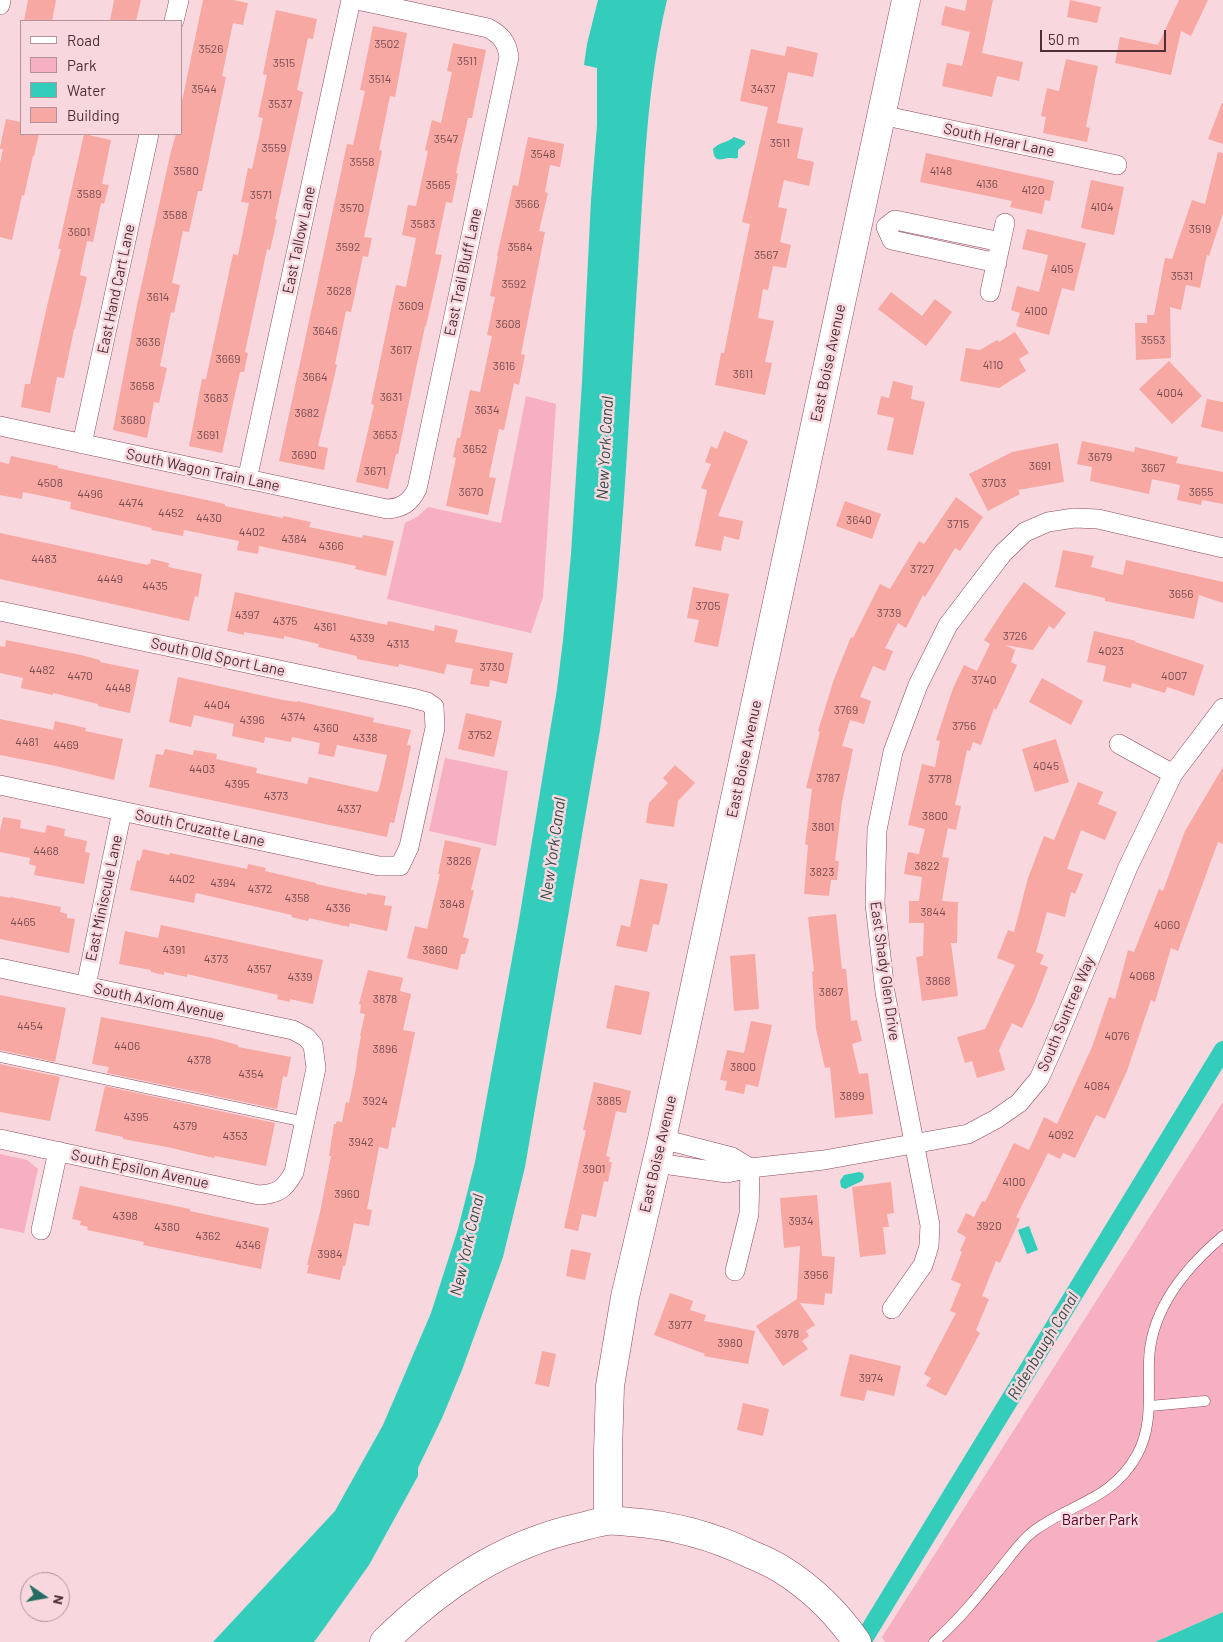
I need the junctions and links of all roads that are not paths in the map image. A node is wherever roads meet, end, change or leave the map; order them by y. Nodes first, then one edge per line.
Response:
1 (1, 0) edge
2 (178, 0) edge
3 (351, 0) edge
4 (358, 0) edge
5 (906, 0) edge
6 (0, 5) edge
7 (174, 20) edge
8 (881, 115) junction
9 (150, 135) edge
10 (1117, 165) dead end
11 (858, 222) junction
12 (1005, 223) dead end
13 (886, 227) junction
14 (1001, 242) junction
15 (997, 263) junction
16 (990, 292) dead end
17 (0, 426) edge
18 (82, 444) junction
19 (247, 480) junction
20 (406, 504) joint
21 (1223, 548) edge
22 (0, 611) edge
23 (1223, 708) edge
24 (1119, 744) dead end
25 (1173, 774) junction
26 (0, 785) edge
27 (122, 811) junction
28 (400, 866) joint
29 (0, 968) edge
30 (86, 986) junction
31 (0, 1057) edge
32 (305, 1122) junction
33 (0, 1139) edge
34 (914, 1143) junction
35 (58, 1151) junction
36 (659, 1151) junction
37 (750, 1168) junction
38 (41, 1230) dead end
39 (1223, 1236) edge
40 (735, 1271) dead end
41 (892, 1308) dead end
42 (1205, 1401) dead end
43 (1150, 1406) junction
44 (608, 1520) junction
45 (384, 1642) edge
46 (857, 1642) edge
47 (934, 1642) edge

1 - 6 street
2 - 7 street
3 - 19 street, East Tallow Lane
4 - 20 street, East Trail Bluff Lane
5 - 8 street, East Boise Avenue
8 - 10 street, South Herar Lane
8 - 11 street, East Boise Avenue
9 - 18 street, East Hand Cart Lane
11 - 13 street
11 - 36 street, East Boise Avenue
12 - 14 street
13 - 14 street
13 - 15 street
14 - 15 street
15 - 16 street
17 - 18 street, South Wagon Train Lane
18 - 19 street, South Wagon Train Lane
19 - 20 street, South Wagon Train Lane
21 - 34 street, East Shady Glen Drive
22 - 28 street, South Old Sport Lane
23 - 25 street, South Suntree Way
24 - 25 street
25 - 34 street, South Suntree Way
26 - 27 street, South Cruzatte Lane
27 - 28 street, South Cruzatte Lane
27 - 30 street, East Miniscule Lane
29 - 30 street, South Axiom Avenue
30 - 32 street, South Axiom Avenue
31 - 32 lane
32 - 35 street, South Epsilon Avenue
33 - 35 street, South Epsilon Avenue
34 - 37 street, South Suntree Way
34 - 41 street, East Shady Glen Drive
35 - 38 street
36 - 37 street
36 - 44 street, East Boise Avenue
37 - 40 street
39 - 43 lane
42 - 43 lane
43 - 47 lane
44 - 45 street
44 - 46 street

